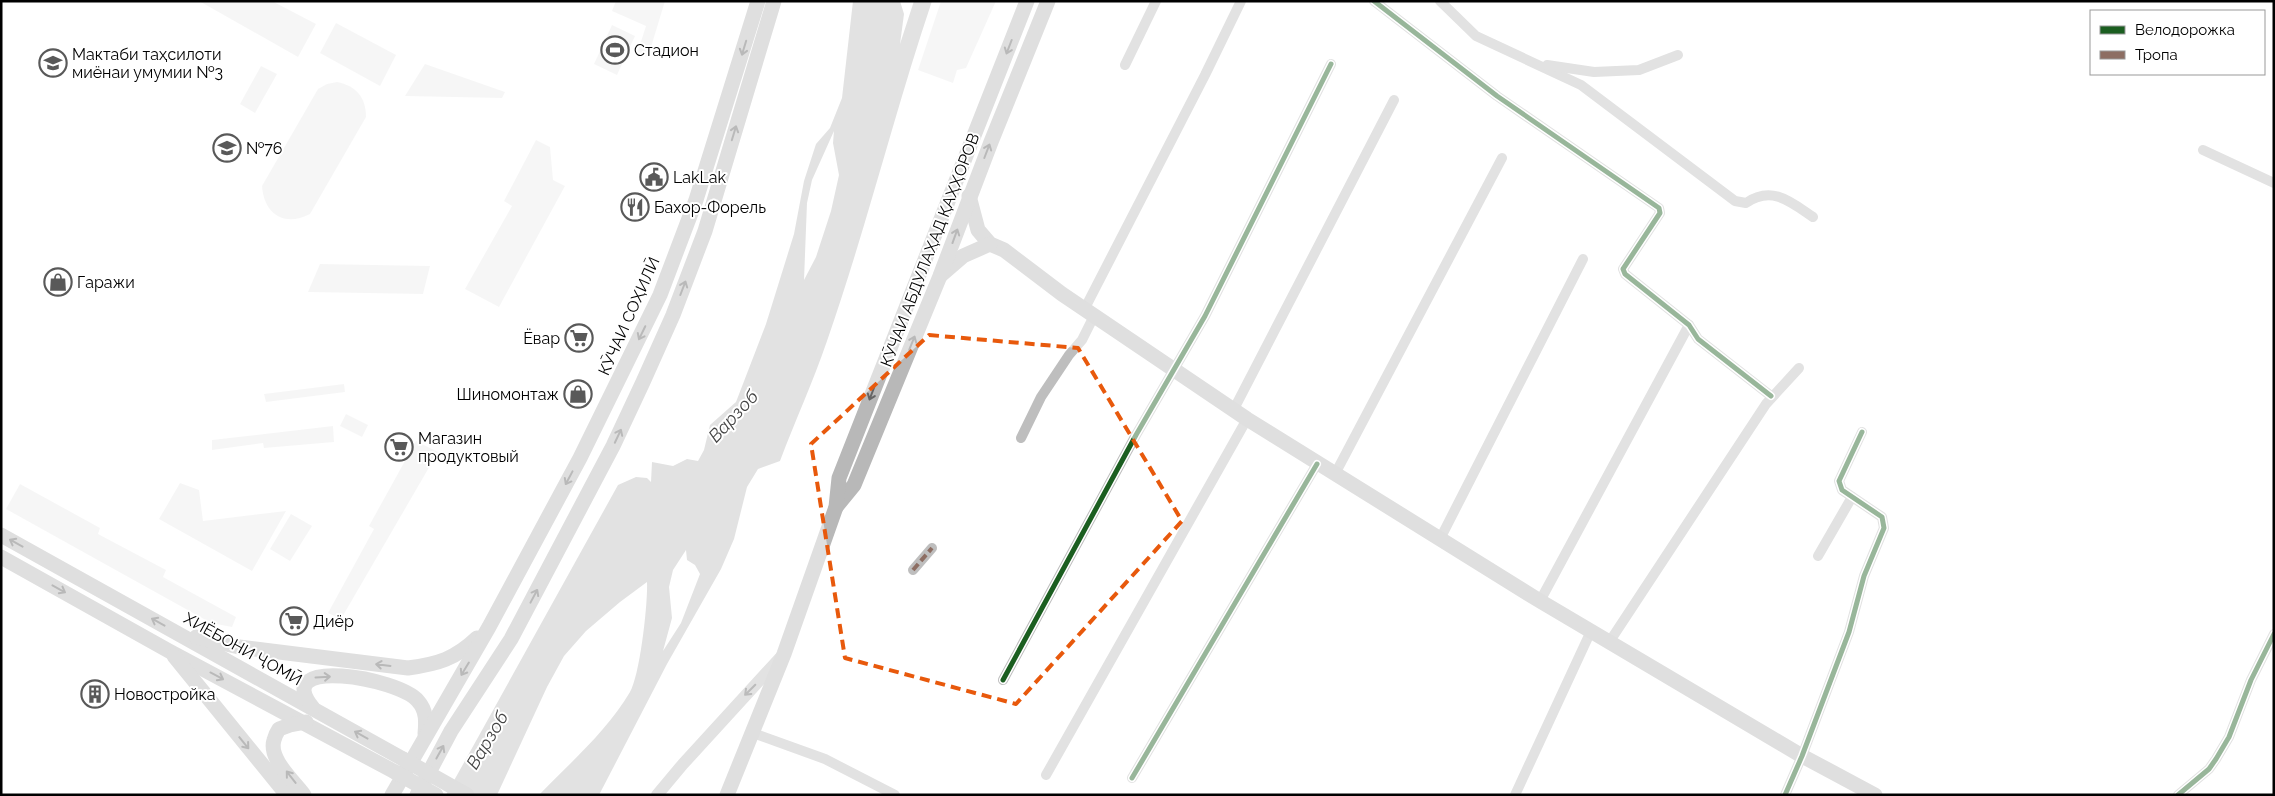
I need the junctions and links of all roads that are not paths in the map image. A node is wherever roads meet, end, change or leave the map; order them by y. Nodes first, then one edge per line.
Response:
1 (758, 1) edge
2 (774, 1) edge
3 (1027, 1) edge
4 (1048, 1) edge
5 (1156, 1) edge
6 (1241, 1) edge
7 (1374, 1) edge
8 (1440, 1) edge
9 (1678, 55) dead end
10 (1536, 63) junction
11 (1331, 64) dead end
12 (1125, 65) dead end
13 (1394, 100) dead end
14 (2203, 150) dead end
15 (1502, 158) dead end
16 (2274, 183) edge
17 (969, 196) junction
18 (1813, 217) dead end
19 (990, 244) junction
20 (1583, 259) dead end
21 (940, 276) junction
22 (1089, 313) junction
23 (1689, 325) junction
24 (1799, 368) dead end
25 (1174, 369) junction
26 (1772, 396) junction
27 (1234, 409) junction
28 (1247, 419) junction
29 (1862, 432) dead end
30 (1021, 438) dead end
31 (580, 458) junction
32 (1317, 464) junction
33 (602, 468) junction
34 (1335, 474) junction
35 (1852, 497) junction
36 (836, 507) junction
37 (1, 535) edge
38 (1440, 538) junction
39 (932, 548) dead end
40 (1818, 556) dead end
41 (1, 557) edge
42 (913, 570) dead end
43 (1540, 601) junction
44 (489, 627) junction
45 (1591, 631) junction
46 (179, 634) junction
47 (2274, 634) edge
48 (1610, 641) junction
49 (169, 651) junction
50 (784, 654) junction
51 (1003, 680) dead end
52 (313, 708) junction
53 (306, 722) junction
54 (753, 733) junction
55 (425, 736) junction
56 (1802, 756) junction
57 (399, 765) junction
58 (1046, 774) dead end
59 (1132, 778) dead end
60 (287, 795) edge
61 (304, 795) edge
62 (392, 795) edge
63 (417, 795) edge
64 (436, 795) edge
65 (467, 795) edge
66 (657, 795) edge
67 (727, 795) edge
68 (895, 795) edge
69 (1515, 795) edge
70 (1785, 795) edge
71 (1875, 795) edge
72 (2178, 795) edge

1 -> 31 main road, КӮЧАИ СОҲИЛӢ
33 -> 2 main road
3 -> 36 main road, КӮЧАИ АБДУЛАҲАД ҚАҲҲОРОВ
17 -> 4 main road, КӮЧАИ АБДУЛАҲАД ҚАҲҲОРОВ
5 - 12 street
6 - 22 street
7 - 23 street
8 - 10 street
9 - 10 street
10 - 18 street
11 - 25 street
13 - 27 street
14 - 16 street
15 - 34 street
17 - 19 main road
21 -> 17 main road, КӮЧАИ АБДУЛАҲАД ҚАҲҲОРОВ
19 - 21 main road
19 - 22 main road
20 - 38 street
36 -> 21 main road, КӮЧАИ АБДУЛАҲАД ҚАҲҲОРОВ
22 - 25 main road
22 - 30 street
23 - 26 street
23 - 43 street
24 - 26 street
25 - 27 main road
25 - 51 street
26 - 48 street
27 - 28 main road
28 - 32 main road
28 - 58 street
29 - 35 street
31 - 33 main road
31 -> 44 main road, КӮЧАИ СОҲИЛӢ
32 - 34 main road
32 - 59 street
63 -> 33 main road
34 - 38 main road
35 - 40 street
35 - 56 street
36 - 50 main road, КӮЧАИ АБДУЛАҲАД ҚАҲҲОРОВ
46 -> 37 main road, ХИЁБОНИ ҶОМӢ
38 - 43 main road
39 - 42 street
41 -> 49 main road, ХИЁБОНИ ҶОМӢ
43 - 45 main road
44 -> 46 main road
44 -> 55 main road, КӮЧАИ СОҲИЛӢ
45 - 48 main road
45 - 69 street
46 - 52 main road, ХИЁБОНИ ҶОМӢ
47 - 72 street
48 - 56 main road
49 -> 53 main road, ХИЁБОНИ ҶОМӢ
49 -> 60 main road
50 - 54 main road, КӮЧАИ АБДУЛАҲАД ҚАҲҲОРОВ
50 -> 66 street, КӮЧАИ АБДУЛАҲАД ҚАҲҲОРОВ
52 -> 55 main road
57 -> 52 main road, ХИЁБОНИ ҶОМӢ
53 - 57 main road, ХИЁБОНИ ҶОМӢ
61 -> 53 main road
54 - 67 main road, КӮЧАИ АБДУЛАҲАД ҚАҲҲОРОВ
54 - 68 street
55 - 62 main road, КӮЧАИ СОҲИЛӢ
56 - 70 street
56 - 71 main road
57 - 64 main road, ХИЁБОНИ ҶОМӢ, bridge
57 - 65 main road, ХИЁБОНИ ҶОМӢ, bridge

